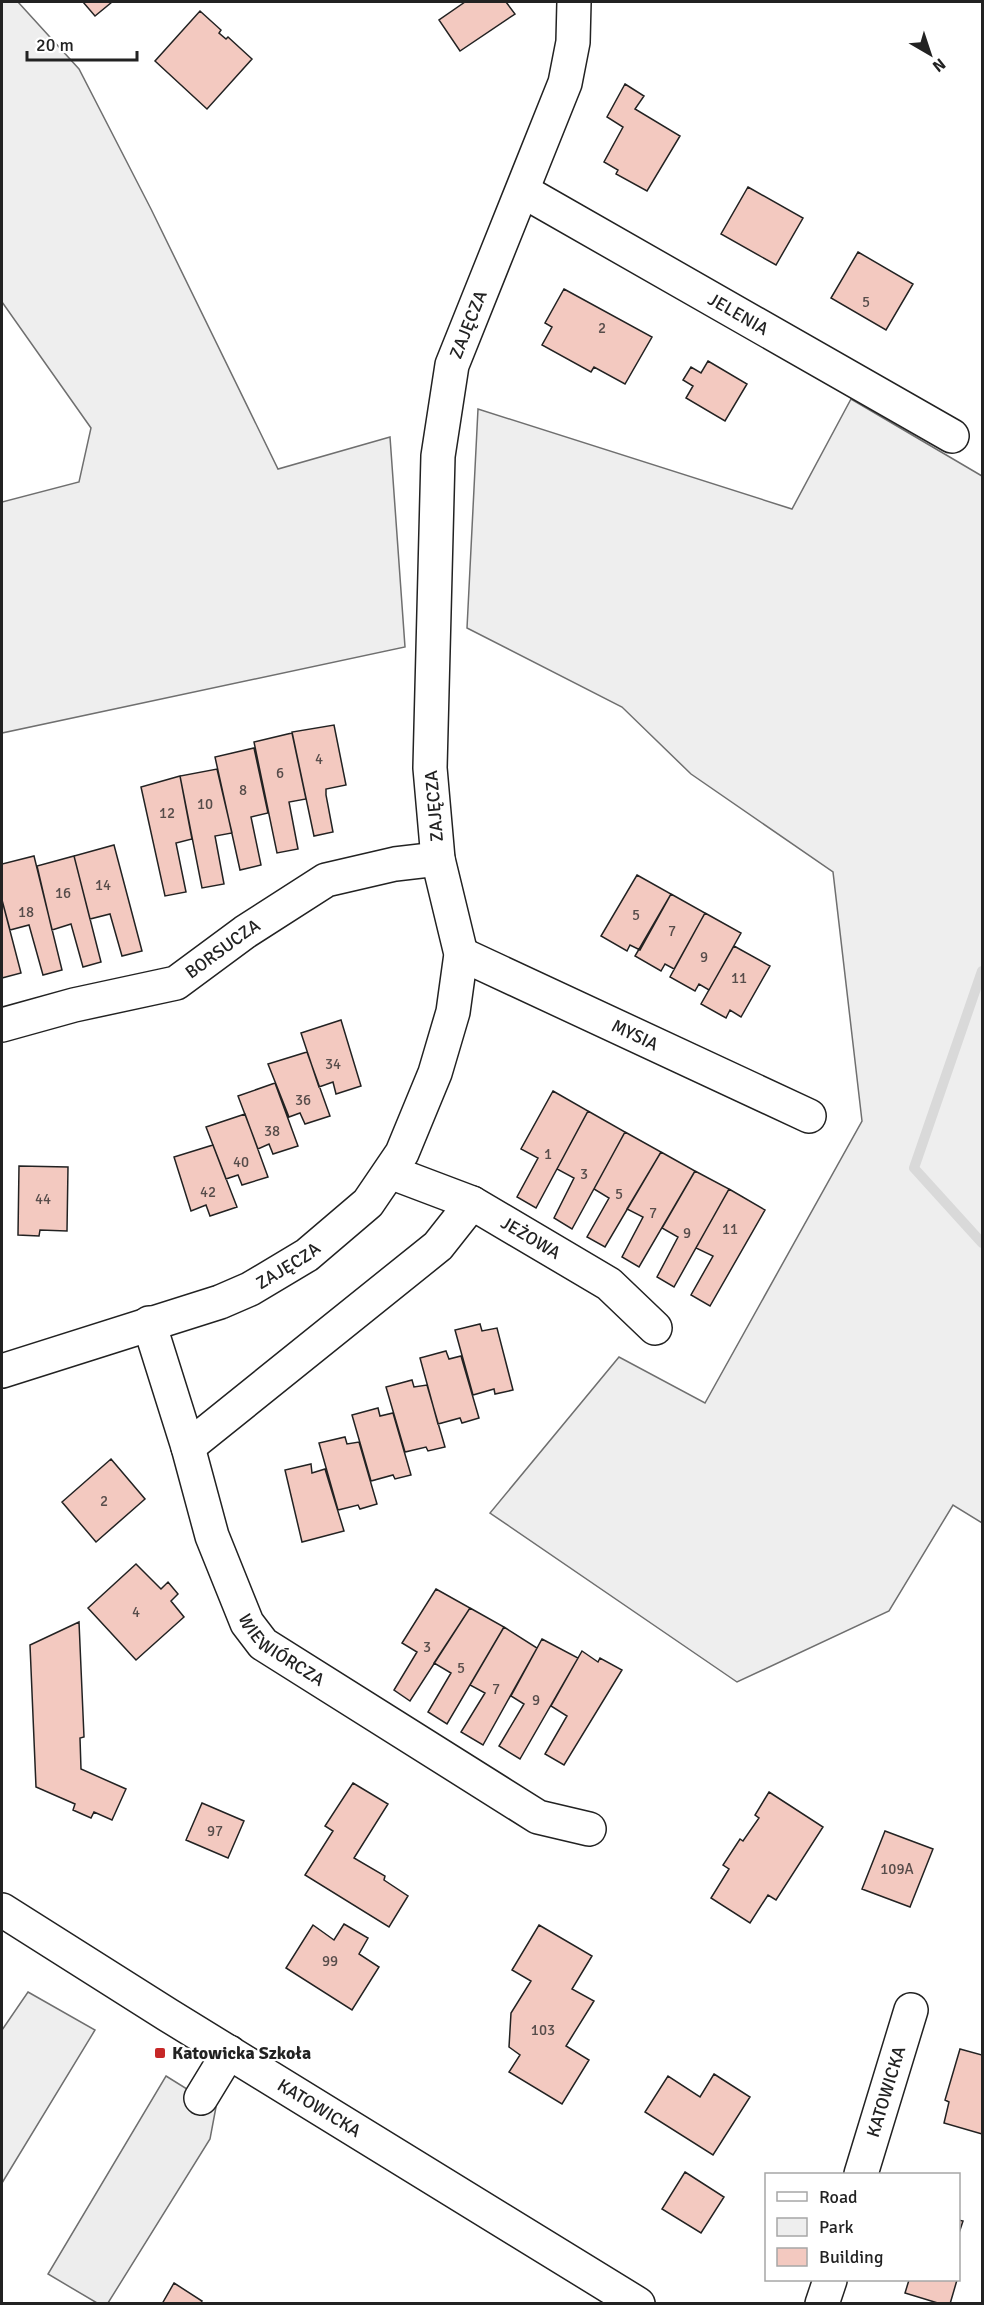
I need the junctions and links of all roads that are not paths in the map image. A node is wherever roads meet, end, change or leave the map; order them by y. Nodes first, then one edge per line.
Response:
1 (573, 2) edge
2 (523, 191) junction
3 (952, 436) dead end
4 (438, 859) junction
5 (460, 954) junction
6 (2, 1025) edge
7 (809, 1116) dead end
8 (390, 1172) junction
9 (472, 1203) junction
10 (149, 1323) junction
11 (655, 1328) dead end
12 (2, 1371) edge
13 (188, 1447) junction
14 (589, 1829) dead end
15 (2, 1910) edge
16 (911, 2010) dead end
17 (229, 2052) junction
18 (201, 2098) dead end
19 (862, 2173) edge
20 (830, 2281) edge
21 (638, 2304) edge
22 (822, 2304) edge

1 - 2 street, ZAJĘCZA
2 - 3 street, JELENIA
2 - 4 street, ZAJĘCZA
4 - 5 street, ZAJĘCZA
4 - 6 street, BORSUCZA
5 - 7 street, MYSIA
5 - 8 street, ZAJĘCZA
8 - 9 street, JEŻOWA
8 - 10 street, ZAJĘCZA
9 - 11 street, JEŻOWA
9 - 13 street
10 - 12 street, ZAJĘCZA
10 - 13 street, WIEWIÓRCZA
13 - 14 street, WIEWIÓRCZA
15 - 17 street, KATOWICKA
16 - 19 street, KATOWICKA
17 - 18 street
17 - 21 street, KATOWICKA
20 - 22 street

